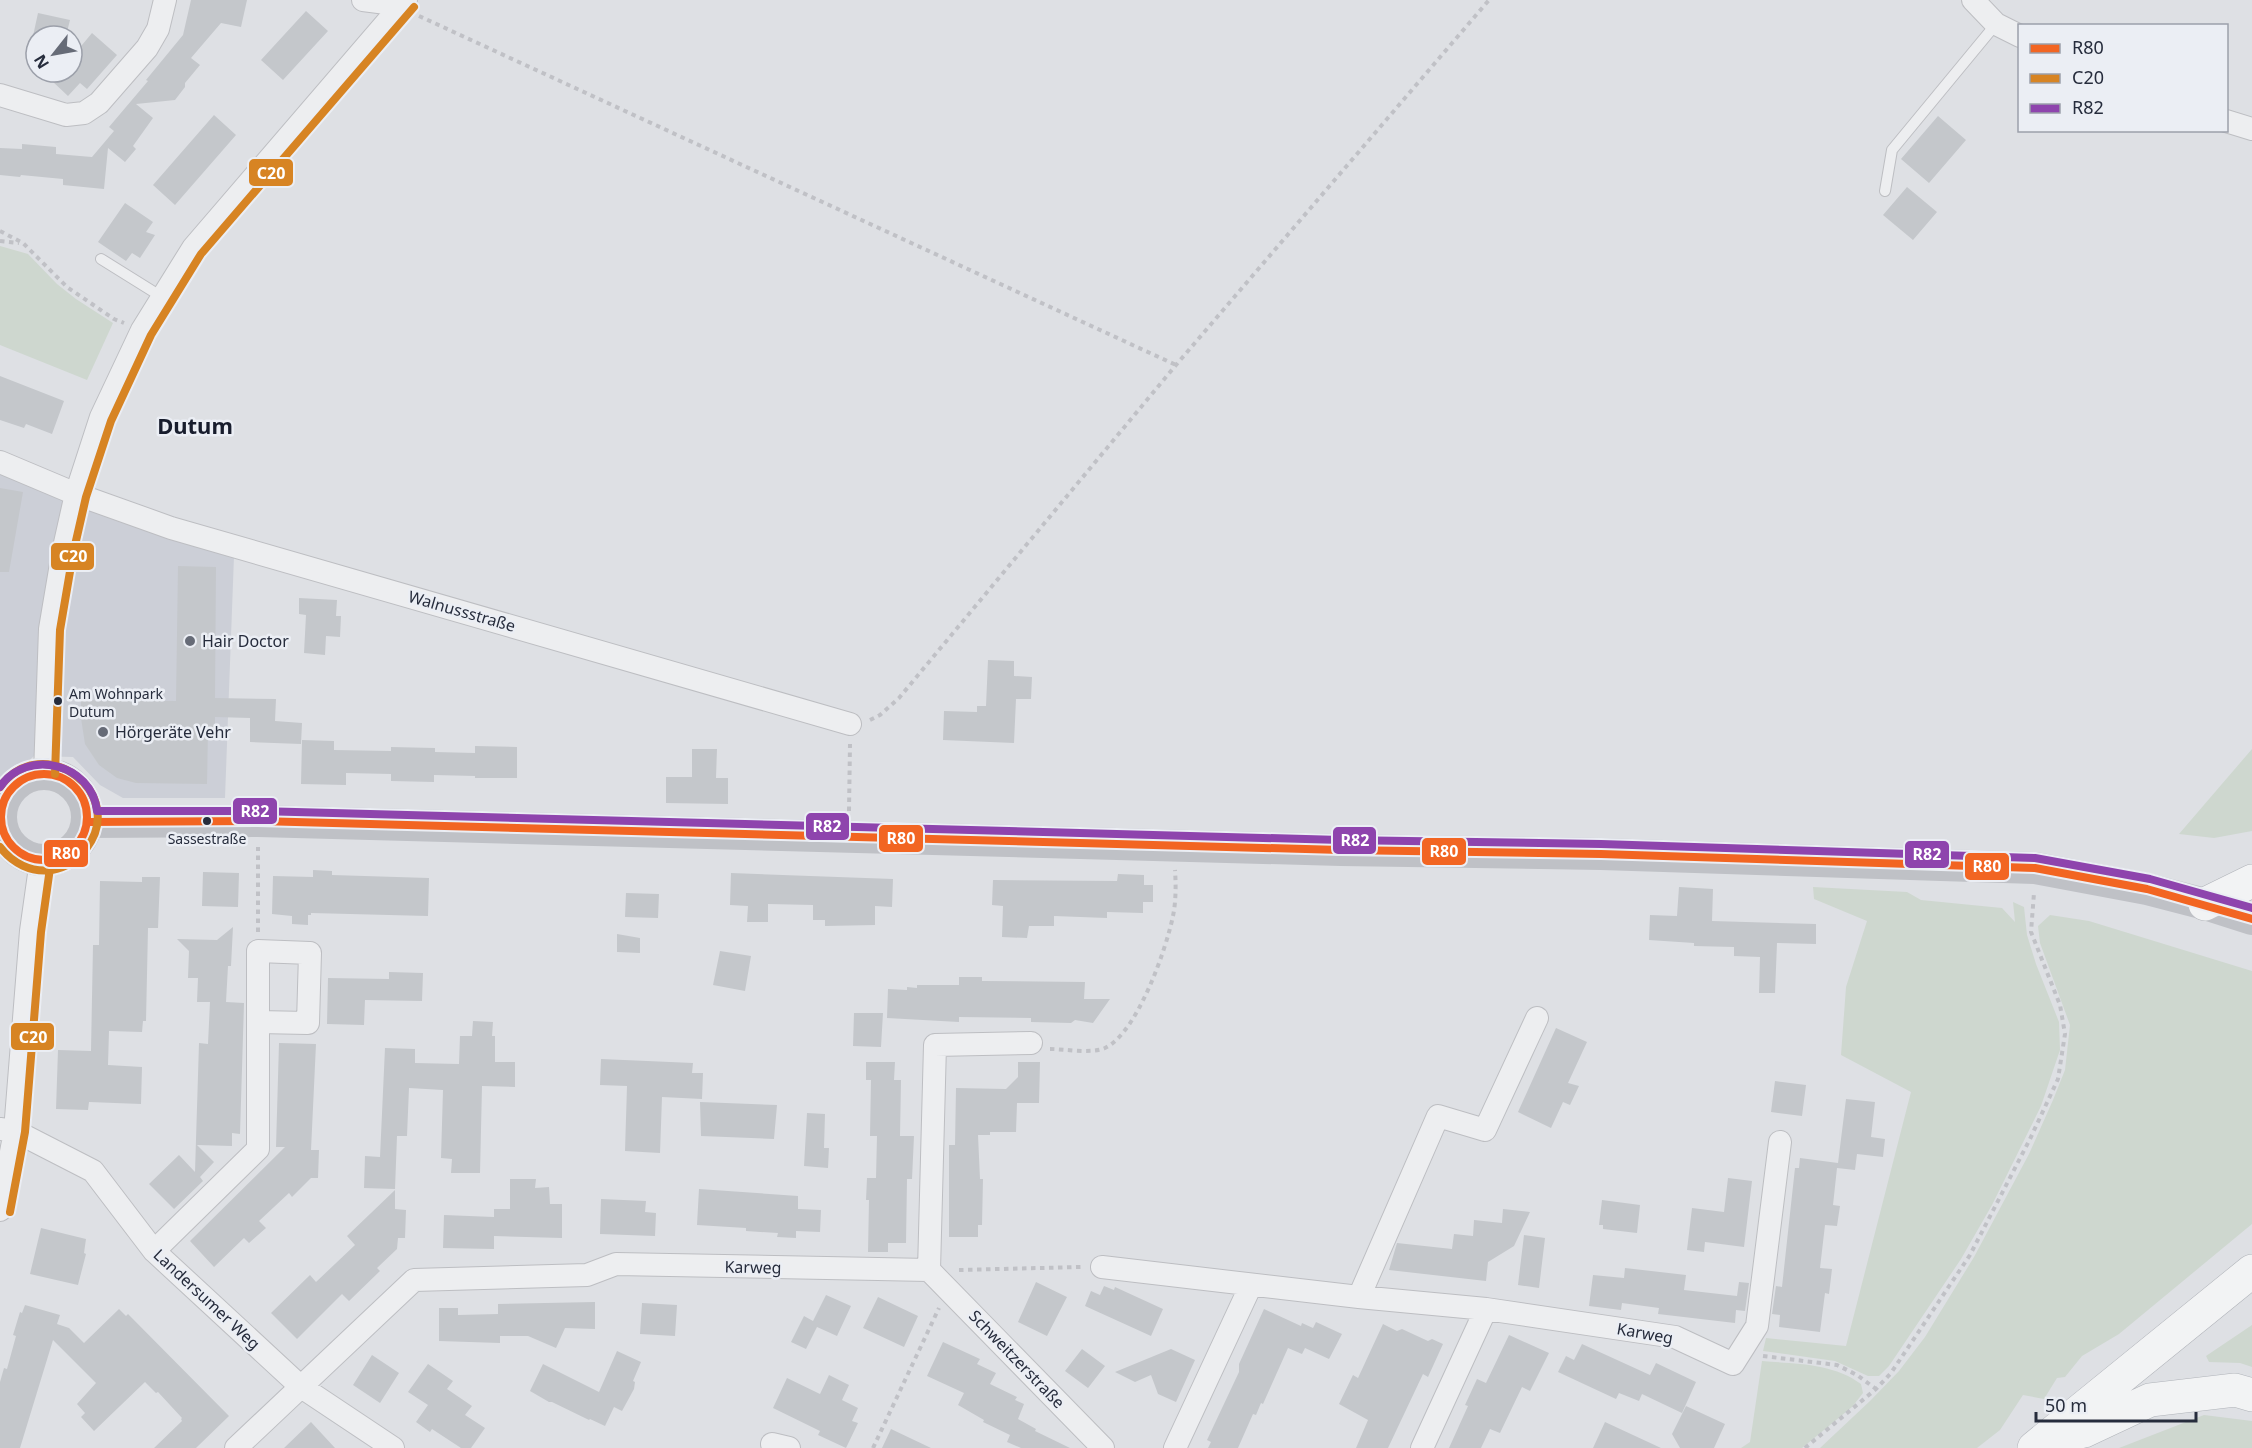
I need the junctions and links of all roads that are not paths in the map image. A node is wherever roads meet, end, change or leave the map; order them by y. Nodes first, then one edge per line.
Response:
1 (165, 0) edge
2 (363, 0) edge
3 (1973, 0) edge
4 (404, 2) edge
5 (1996, 24) junction
6 (2018, 35) edge
7 (0, 96) edge
8 (2228, 122) edge
9 (2252, 129) edge
10 (1885, 191) dead end
11 (101, 259) dead end
12 (162, 297) junction
13 (0, 462) edge
14 (76, 494) junction
15 (850, 724) road end
16 (45, 774) junction
17 (1, 813) edge
18 (87, 822) junction
19 (41, 860) junction
20 (2252, 881) edge
21 (2205, 904) junction
22 (2252, 919) edge
23 (1537, 1018) dead end
24 (258, 1022) junction
25 (1031, 1043) road end
26 (7, 1130) edge
27 (1780, 1142) dead end
28 (0, 1210) edge
29 (154, 1251) junction
30 (1102, 1267) road end
31 (929, 1270) junction
32 (2252, 1271) edge
33 (1251, 1285) junction
34 (1359, 1297) junction
35 (1486, 1309) junction
36 (300, 1386) junction
37 (2252, 1395) edge
38 (2040, 1444) edge
39 (236, 1448) edge
40 (393, 1448) edge
41 (1103, 1448) edge
42 (1175, 1448) edge
43 (1422, 1448) edge

1 - 7 street
2 - 4 street
3 - 5 street
4 - 12 street
5 - 6 street
5 - 10 lane
8 - 9 street
11 - 12 lane
12 - 14 street
13 - 14 street, Walnussstraße
14 - 15 street, Walnussstraße
14 - 16 street
16 - 17 street
16 - 18 street
17 - 19 street
18 - 19 street
18 - 21 street
19 - 26 street
20 - 21 highway
21 - 22 street
23 - 34 street
24 - 24 street
24 - 29 street
25 - 31 street
26 - 28 street
26 - 29 street, Landersumer Weg
27 - 35 street, Karweg
29 - 36 street, Landersumer Weg
30 - 33 street, Karweg
31 - 36 street, Karweg
31 - 41 street, Schweitzerstraße
32 - 38 highway
33 - 34 street, Karweg
33 - 42 street
34 - 35 street, Karweg
35 - 43 street
36 - 39 street, Karweg
36 - 40 street, Landersumer Weg
37 - 38 highway

